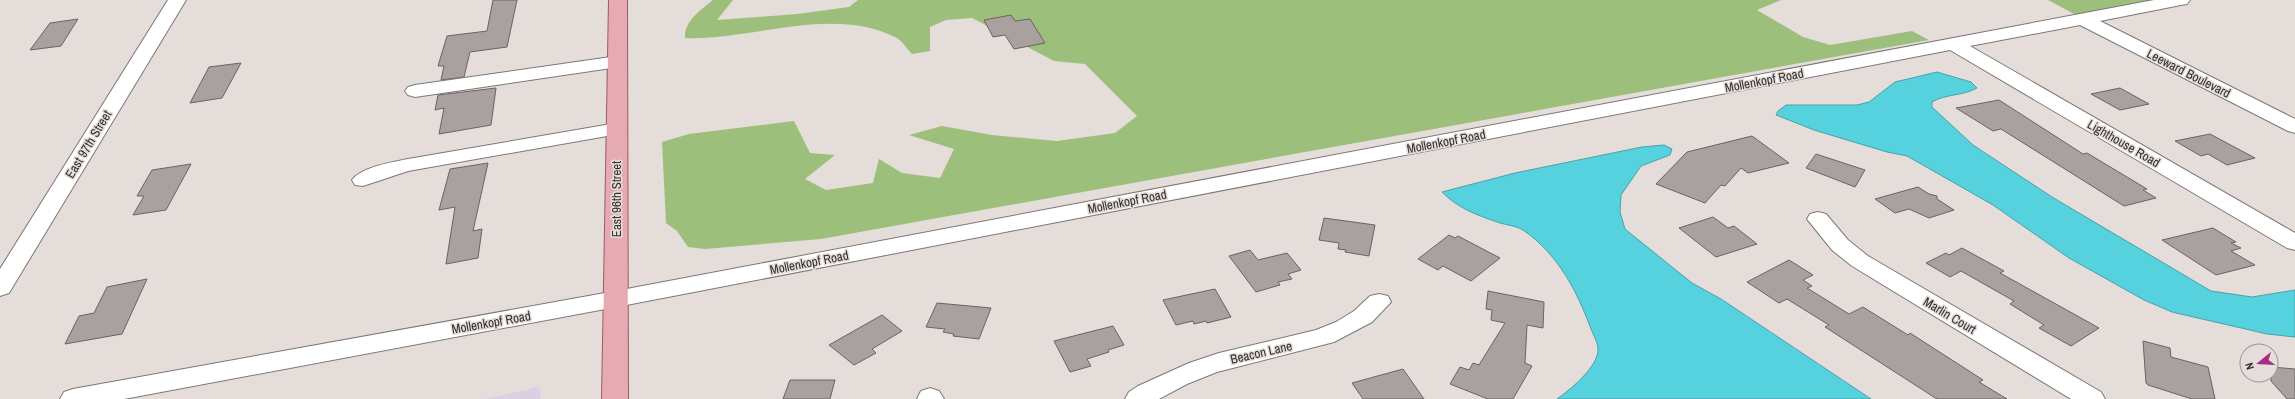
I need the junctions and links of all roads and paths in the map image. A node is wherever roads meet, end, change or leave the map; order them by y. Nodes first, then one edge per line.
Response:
1 (177, 0) edge
2 (618, 0) edge
3 (2181, 0) edge
4 (2083, 19) junction
5 (1953, 44) junction
6 (618, 62) junction
7 (415, 91) dead end
8 (2295, 126) edge
9 (617, 129) junction
10 (363, 180) dead end
11 (1818, 219) dead end
12 (2295, 243) edge
13 (0, 288) edge
14 (616, 298) junction
15 (1380, 302) dead end
16 (74, 399) edge
17 (615, 399) edge
18 (1138, 399) edge
19 (2092, 399) edge

1 - 13 street, East 97th Street
2 - 6 main road, East 96th Street
3 - 4 street, Mollenkopf Road
4 - 5 street, Mollenkopf Road
4 - 8 street, Leeward Boulevard
5 - 12 street, Lighthouse Road
5 - 14 street, Mollenkopf Road
6 - 7 street
6 - 9 main road, East 96th Street
9 - 10 street
9 - 14 main road, East 96th Street
11 - 19 street, Marlin Court
14 - 16 street, Mollenkopf Road
14 - 17 main road, East 96th Street
15 - 18 street, Beacon Lane

